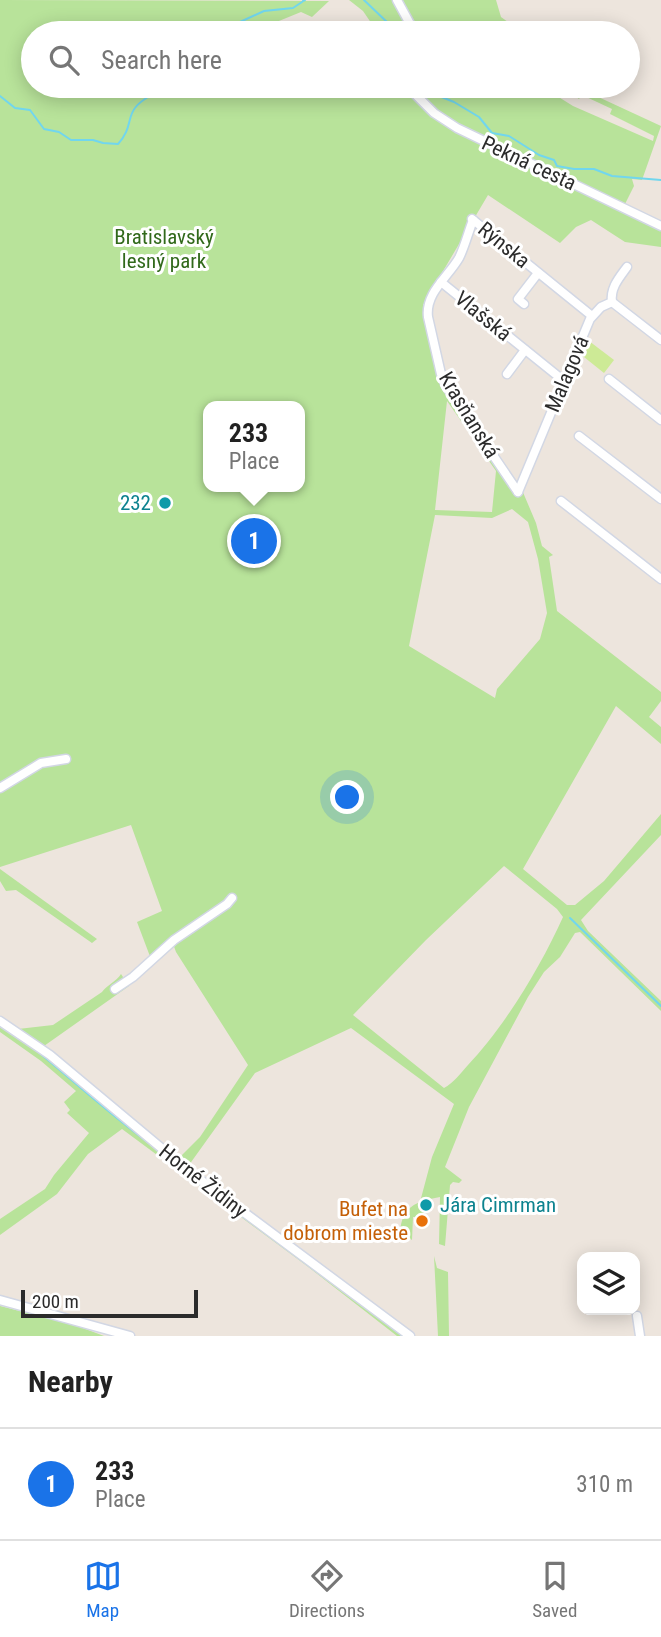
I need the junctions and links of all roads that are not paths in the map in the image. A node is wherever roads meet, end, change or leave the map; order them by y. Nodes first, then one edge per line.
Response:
1 (397, 0) edge
2 (408, 21) edge
3 (419, 98) edge
4 (471, 219) joint
5 (661, 226) edge
6 (627, 267) dead end
7 (538, 273) junction
8 (441, 282) junction
9 (612, 302) junction
10 (524, 304) dead end
11 (592, 316) junction
12 (661, 340) edge
13 (526, 350) junction
14 (507, 374) dead end
15 (609, 379) dead end
16 (564, 381) junction
17 (661, 419) edge
18 (579, 436) dead end
19 (518, 492) joint
20 (661, 499) edge
21 (561, 501) dead end
22 (661, 579) edge
23 (66, 759) dead end
24 (0, 788) edge
25 (232, 898) dead end
26 (115, 989) dead end
27 (0, 1021) edge
28 (0, 1300) edge
29 (637, 1316) dead end
30 (130, 1336) edge
31 (410, 1336) edge
32 (640, 1336) edge

1 - 2 street
3 - 5 street, Pekná cesta
4 - 7 street, Rýnska
4 - 8 street, Krasňanská
6 - 9 street
7 - 10 street, Rýnska
7 - 11 street, Rýnska
8 - 13 street, Vlašská
8 - 19 street, Krasňanská
9 - 11 street, Malagová
9 - 12 street
11 - 16 street, Malagová
13 - 14 street, Vlašská
13 - 16 street, Vlašská
15 - 17 street
16 - 19 street, Malagová
18 - 20 street
21 - 22 street
23 - 24 street
25 - 26 street
27 - 31 street, Horné Židiny
28 - 30 street
29 - 32 street

